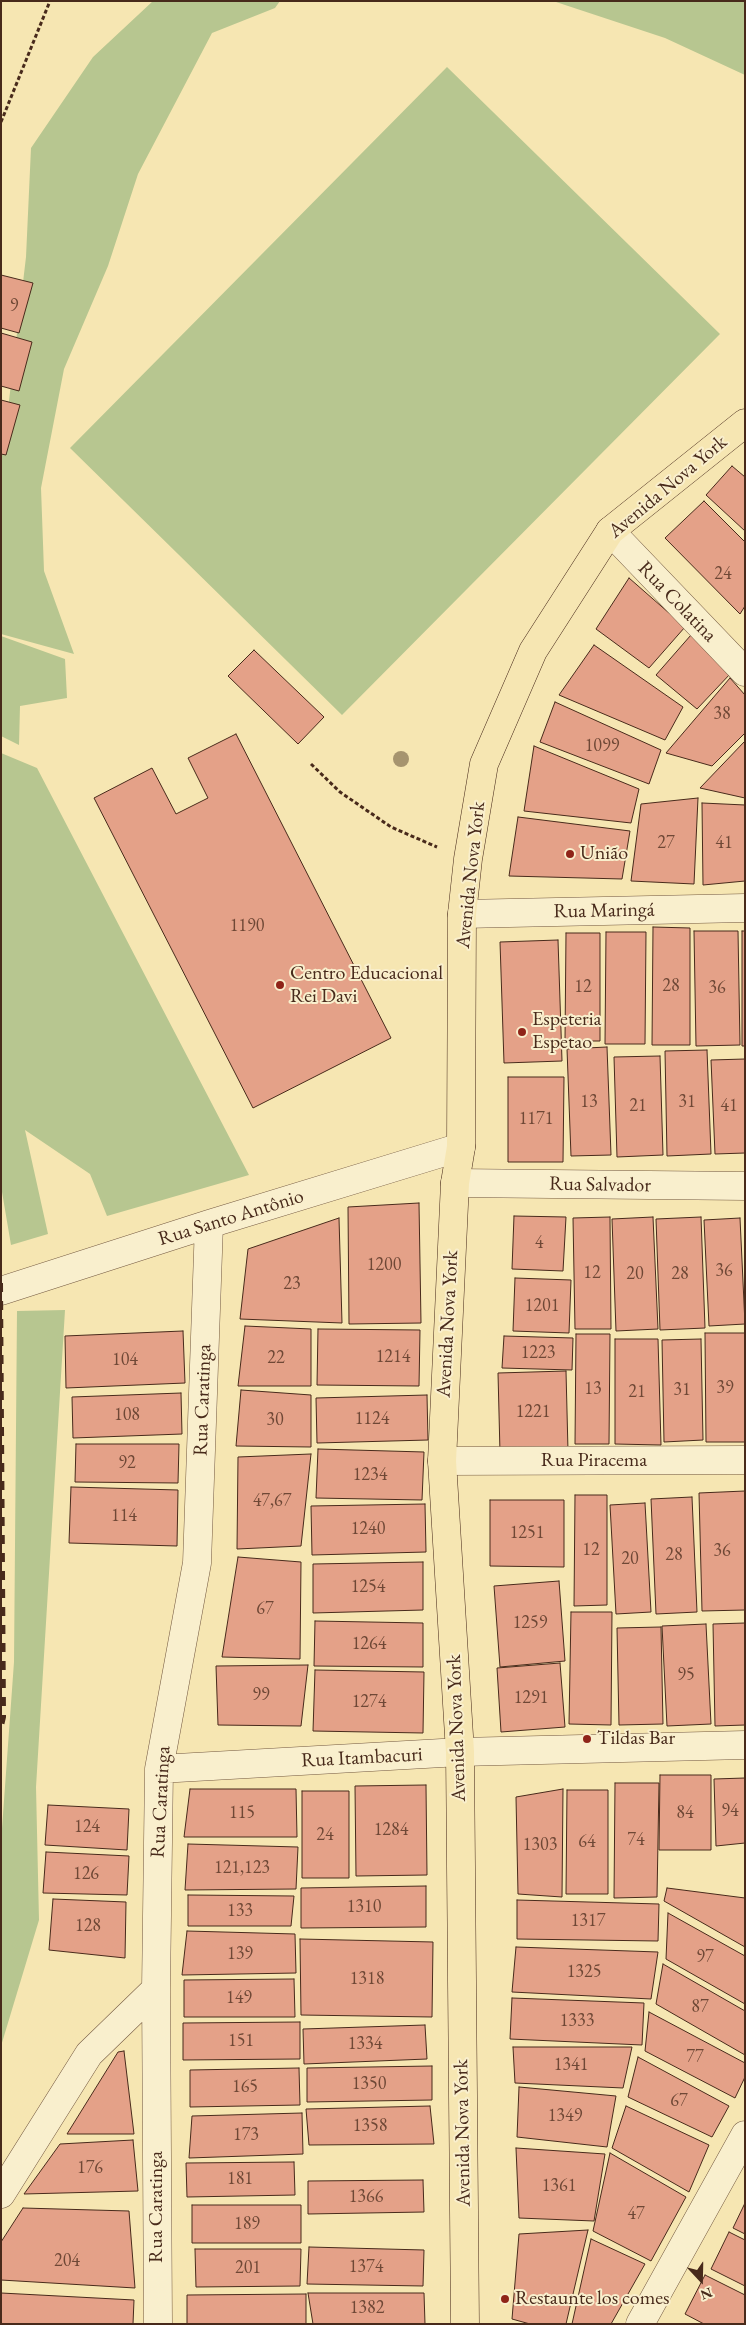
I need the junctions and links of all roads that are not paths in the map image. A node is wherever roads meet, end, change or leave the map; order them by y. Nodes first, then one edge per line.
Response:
1 (745, 423) edge
2 (610, 532) junction
3 (745, 672) edge
4 (745, 908) edge
5 (462, 914) junction
6 (461, 1147) junction
7 (455, 1183) junction
8 (745, 1186) edge
9 (209, 1224) junction
10 (1, 1291) edge
11 (745, 1460) edge
12 (442, 1461) junction
13 (745, 1745) edge
14 (460, 1752) junction
15 (159, 1769) junction
16 (156, 1989) junction
17 (745, 2134) edge
18 (1, 2194) edge
19 (158, 2324) edge
20 (465, 2324) edge
21 (640, 2324) edge

1 - 2 main road, Avenida Nova York
2 - 3 street, Rua Colatina
2 - 5 main road, Avenida Nova York
4 - 5 street, Rua Maringá
5 - 6 main road, Avenida Nova York
6 - 7 main road, Avenida Nova York
6 - 9 street, Rua Santo Antônio
7 - 8 street, Rua Salvador
7 - 12 main road, Avenida Nova York
9 - 10 street, Rua Santo Antônio
9 - 15 street, Rua Caratinga
11 - 12 street, Rua Piracema
12 - 14 main road, Avenida Nova York
13 - 14 street, Rua Itambacuri
14 - 15 street, Rua Itambacuri
14 - 20 main road, Avenida Nova York
15 - 16 street, Rua Caratinga
16 - 18 street
16 - 19 street, Rua Caratinga
17 - 21 street

